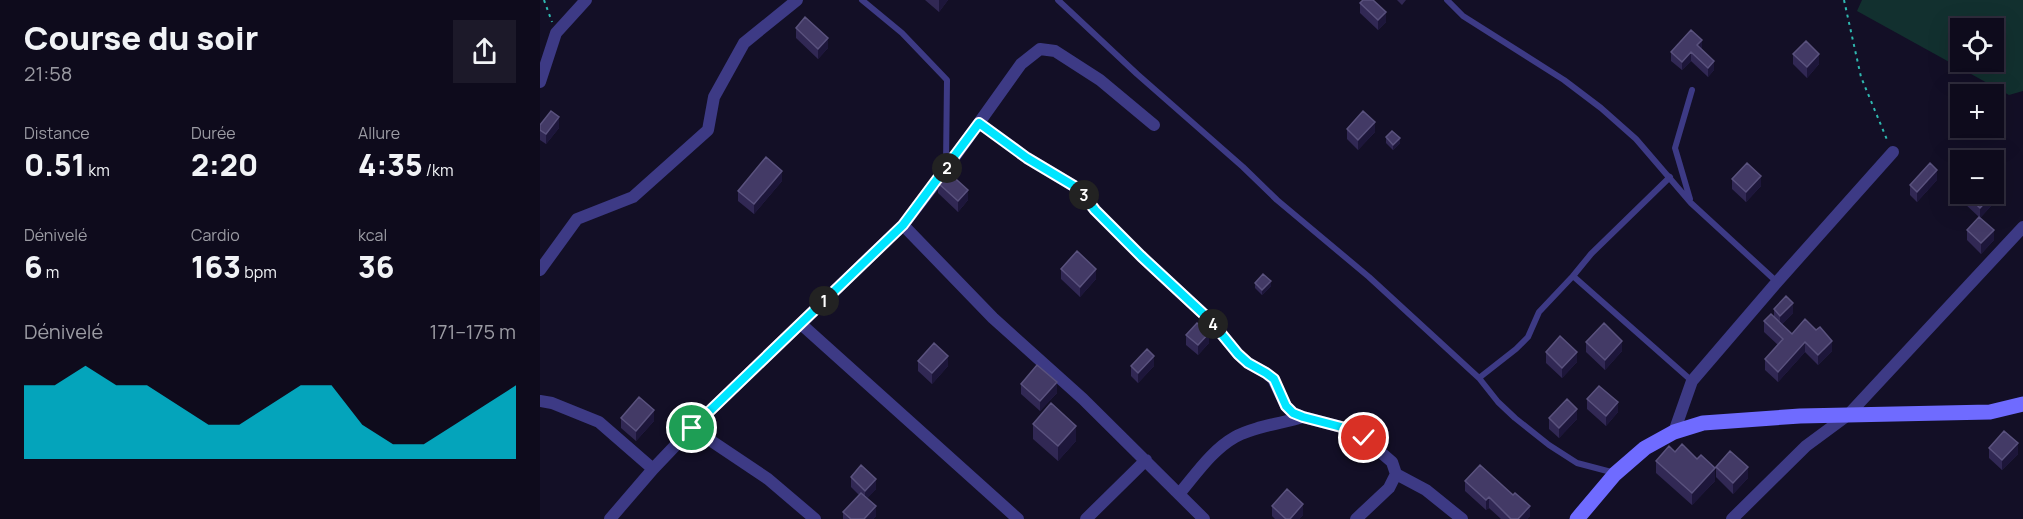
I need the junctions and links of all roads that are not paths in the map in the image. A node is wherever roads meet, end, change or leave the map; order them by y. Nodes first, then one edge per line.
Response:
1 (586, 0) edge
2 (797, 0) edge
3 (862, 0) edge
4 (1058, 0) edge
5 (1447, 0) edge
6 (540, 82) edge
7 (1692, 90) dead end
8 (979, 123) junction
9 (1154, 125) dead end
10 (1893, 153) road end
11 (946, 169) junction
12 (1670, 177) junction
13 (1691, 202) junction
14 (903, 225) junction
15 (2023, 227) edge
16 (540, 270) edge
17 (1573, 276) junction
18 (1777, 282) junction
19 (801, 324) junction
20 (1479, 378) junction
21 (1692, 381) junction
22 (540, 401) edge
23 (2023, 404) edge
24 (1848, 415) junction
25 (1303, 417) junction
26 (692, 428) junction
27 (1674, 432) junction
28 (1146, 460) junction
29 (653, 469) junction
30 (1396, 474) junction
31 (1615, 474) junction
32 (1179, 494) junction
33 (610, 519) edge
34 (815, 519) edge
35 (1018, 519) edge
36 (1086, 519) edge
37 (1204, 519) edge
38 (1356, 519) edge
39 (1462, 519) edge
40 (1577, 519) edge
41 (1732, 519) edge

1 - 6 street
2 - 16 street
3 - 11 lane
4 - 20 lane
5 - 12 lane
7 - 13 lane
8 - 9 street
8 - 11 street
8 - 25 street
10 - 18 street
11 - 14 street
12 - 13 lane
12 - 17 lane
13 - 18 lane
14 - 19 street
14 - 28 street
15 - 24 street
17 - 20 lane
17 - 21 lane
18 - 21 street
19 - 26 street
19 - 35 street
20 - 31 lane
21 - 27 street
22 - 29 street
23 - 24 street
24 - 27 street
24 - 41 street
25 - 30 street
25 - 32 street
26 - 29 street
26 - 34 street
27 - 31 street
28 - 32 street
28 - 36 street
29 - 33 street
30 - 38 street
30 - 39 street
31 - 40 street
32 - 37 street

